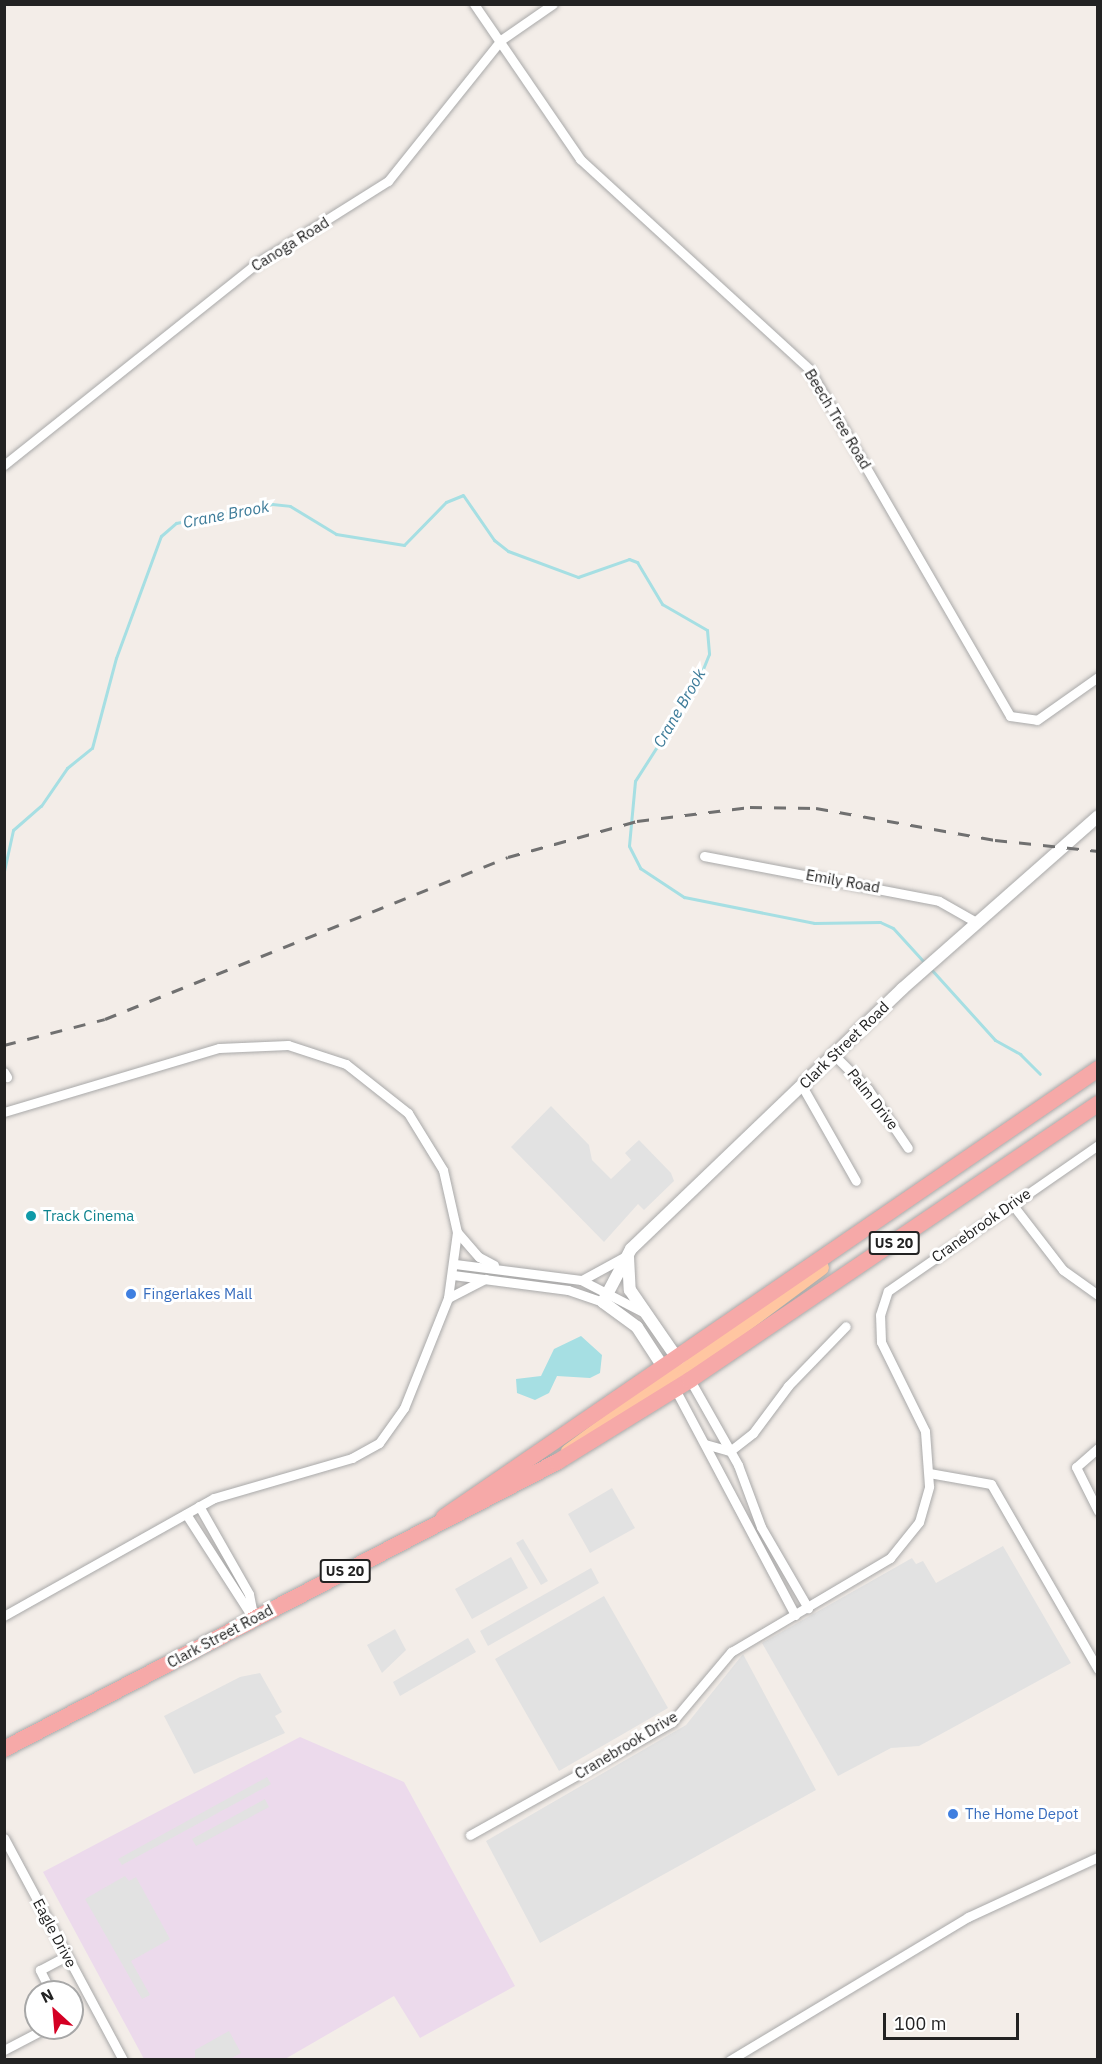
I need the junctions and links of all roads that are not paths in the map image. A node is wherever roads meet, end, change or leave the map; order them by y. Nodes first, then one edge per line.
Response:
1 (474, 4) edge
2 (554, 4) edge
3 (499, 43) junction
4 (4, 465) edge
5 (1098, 677) edge
6 (1098, 816) edge
7 (704, 856) dead end
8 (976, 922) junction
9 (834, 1055) junction
10 (1098, 1069) edge
11 (802, 1086) junction
12 (1098, 1104) edge
13 (4, 1112) edge
14 (1098, 1145) edge
15 (908, 1148) dead end
16 (856, 1181) dead end
17 (1012, 1204) junction
18 (457, 1232) junction
19 (628, 1253) junction
20 (455, 1264) junction
21 (505, 1269) junction
22 (453, 1275) junction
23 (489, 1278) junction
24 (581, 1280) junction
25 (1098, 1295) edge
26 (606, 1296) junction
27 (448, 1298) junction
28 (643, 1312) junction
29 (846, 1326) dead end
30 (676, 1373) junction
31 (701, 1441) junction
32 (1098, 1448) edge
33 (730, 1451) junction
34 (928, 1473) junction
35 (199, 1506) junction
36 (1098, 1511) edge
37 (186, 1514) junction
38 (436, 1524) junction
39 (808, 1608) junction
40 (795, 1615) junction
41 (4, 1616) edge
42 (254, 1619) junction
43 (1098, 1669) edge
44 (4, 1749) edge
45 (470, 1835) dead end
46 (4, 1838) edge
47 (1098, 1857) edge
48 (66, 1956) junction
49 (45, 1980) edge
50 (24, 2040) edge
51 (4, 2050) edge
52 (123, 2060) edge
53 (730, 2060) edge

1 - 3 street, Beech Tree Road
2 - 3 street, Canoga Road
3 - 4 street, Canoga Road
3 - 5 street, Beech Tree Road
6 - 8 street, Clark Street Road
7 - 8 street, Emily Road
8 - 9 street, Clark Street Road
9 - 11 street, Clark Street Road
9 - 15 street, Palm Drive
10 - 30 highway, US 20
11 - 16 street
11 - 19 street, Clark Street Road
12 - 30 highway, Clark Street Road / US 20
13 - 18 street
14 - 17 street, Cranebrook Drive
17 - 25 street
17 - 34 street, Cranebrook Drive
18 - 20 street
18 - 21 street
19 - 24 street
19 - 26 street, Clark Street Road
19 - 28 street
20 - 21 street
20 - 22 street
21 - 24 street
22 - 23 street
22 - 27 street
23 - 26 street
23 - 27 street
24 - 26 street
26 - 28 street
26 - 30 street
27 - 35 street
28 - 30 street
29 - 33 street
30 - 31 street
30 - 33 street
30 - 38 highway, Clark Street Road / US 20
30 - 38 highway, Clark Street Road / US 20
31 - 33 street
31 - 40 street
32 - 36 street
33 - 39 street
34 - 39 street, Cranebrook Drive
34 - 43 street
35 - 37 street
35 - 42 street
37 - 41 street
37 - 42 street
38 - 42 highway, Clark Street Road / US 20
39 - 40 street, Cranebrook Drive
40 - 45 street, Cranebrook Drive
42 - 44 highway, Clark Street Road / US 20
46 - 48 street, Eagle Drive
47 - 53 street
48 - 49 street
48 - 52 street, Eagle Drive
50 - 51 street

